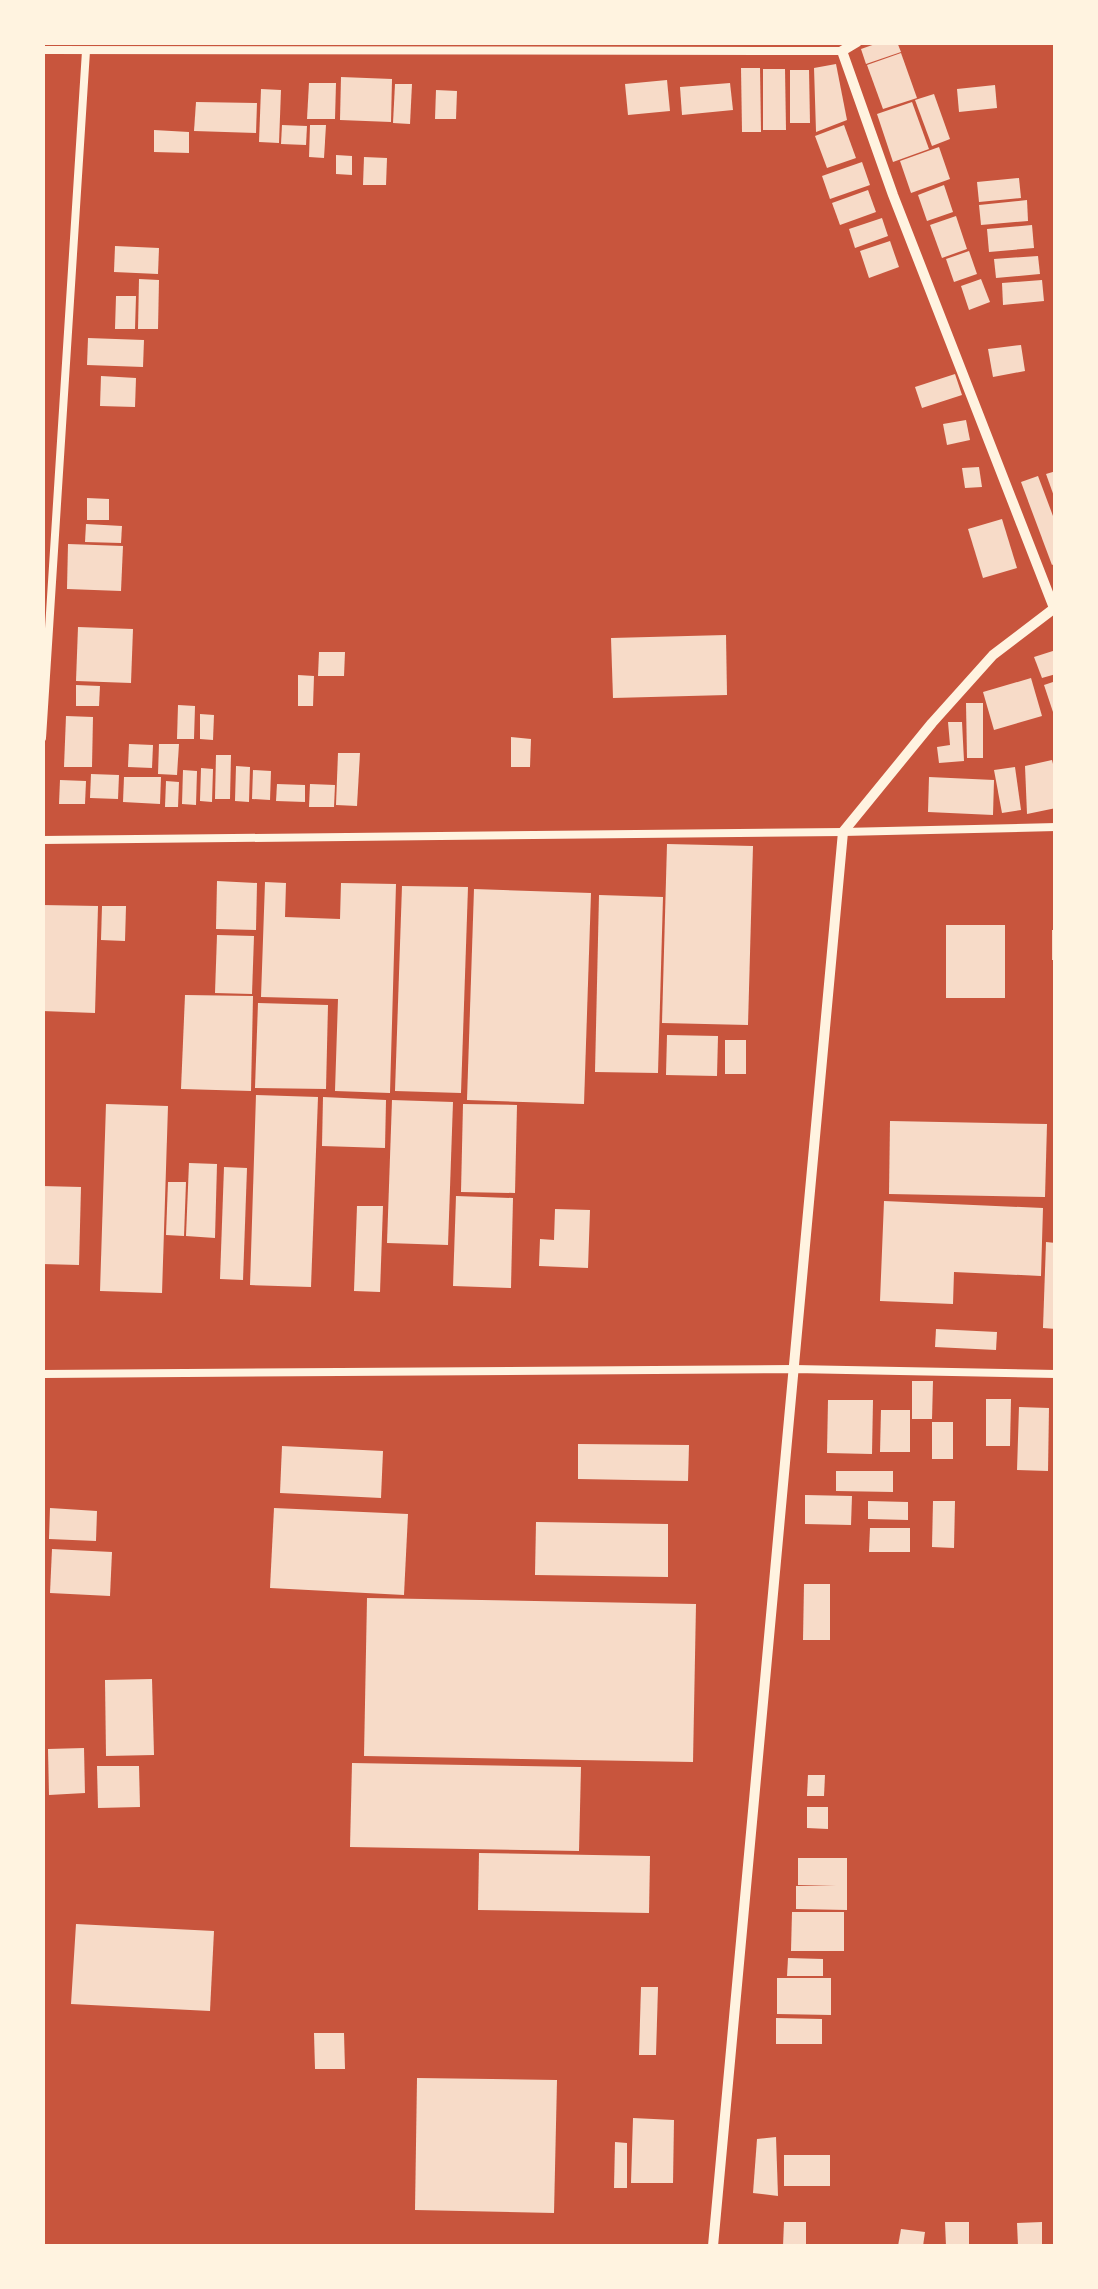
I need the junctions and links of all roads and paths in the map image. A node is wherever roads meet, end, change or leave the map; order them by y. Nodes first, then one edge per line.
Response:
1 (857, 42) edge
2 (42, 50) edge
3 (86, 51) junction
4 (842, 51) junction
5 (1055, 607) edge
6 (42, 738) edge
7 (1056, 827) edge
8 (843, 832) junction
9 (42, 840) edge
10 (794, 1369) junction
11 (42, 1374) edge
12 (1056, 1374) edge
13 (713, 2246) edge

1 - 4 street
2 - 3 lane
3 - 4 lane
3 - 6 lane
4 - 5 street
5 - 8 street
7 - 8 lane
8 - 9 lane
8 - 10 street
10 - 11 lane
10 - 12 lane
10 - 13 street

